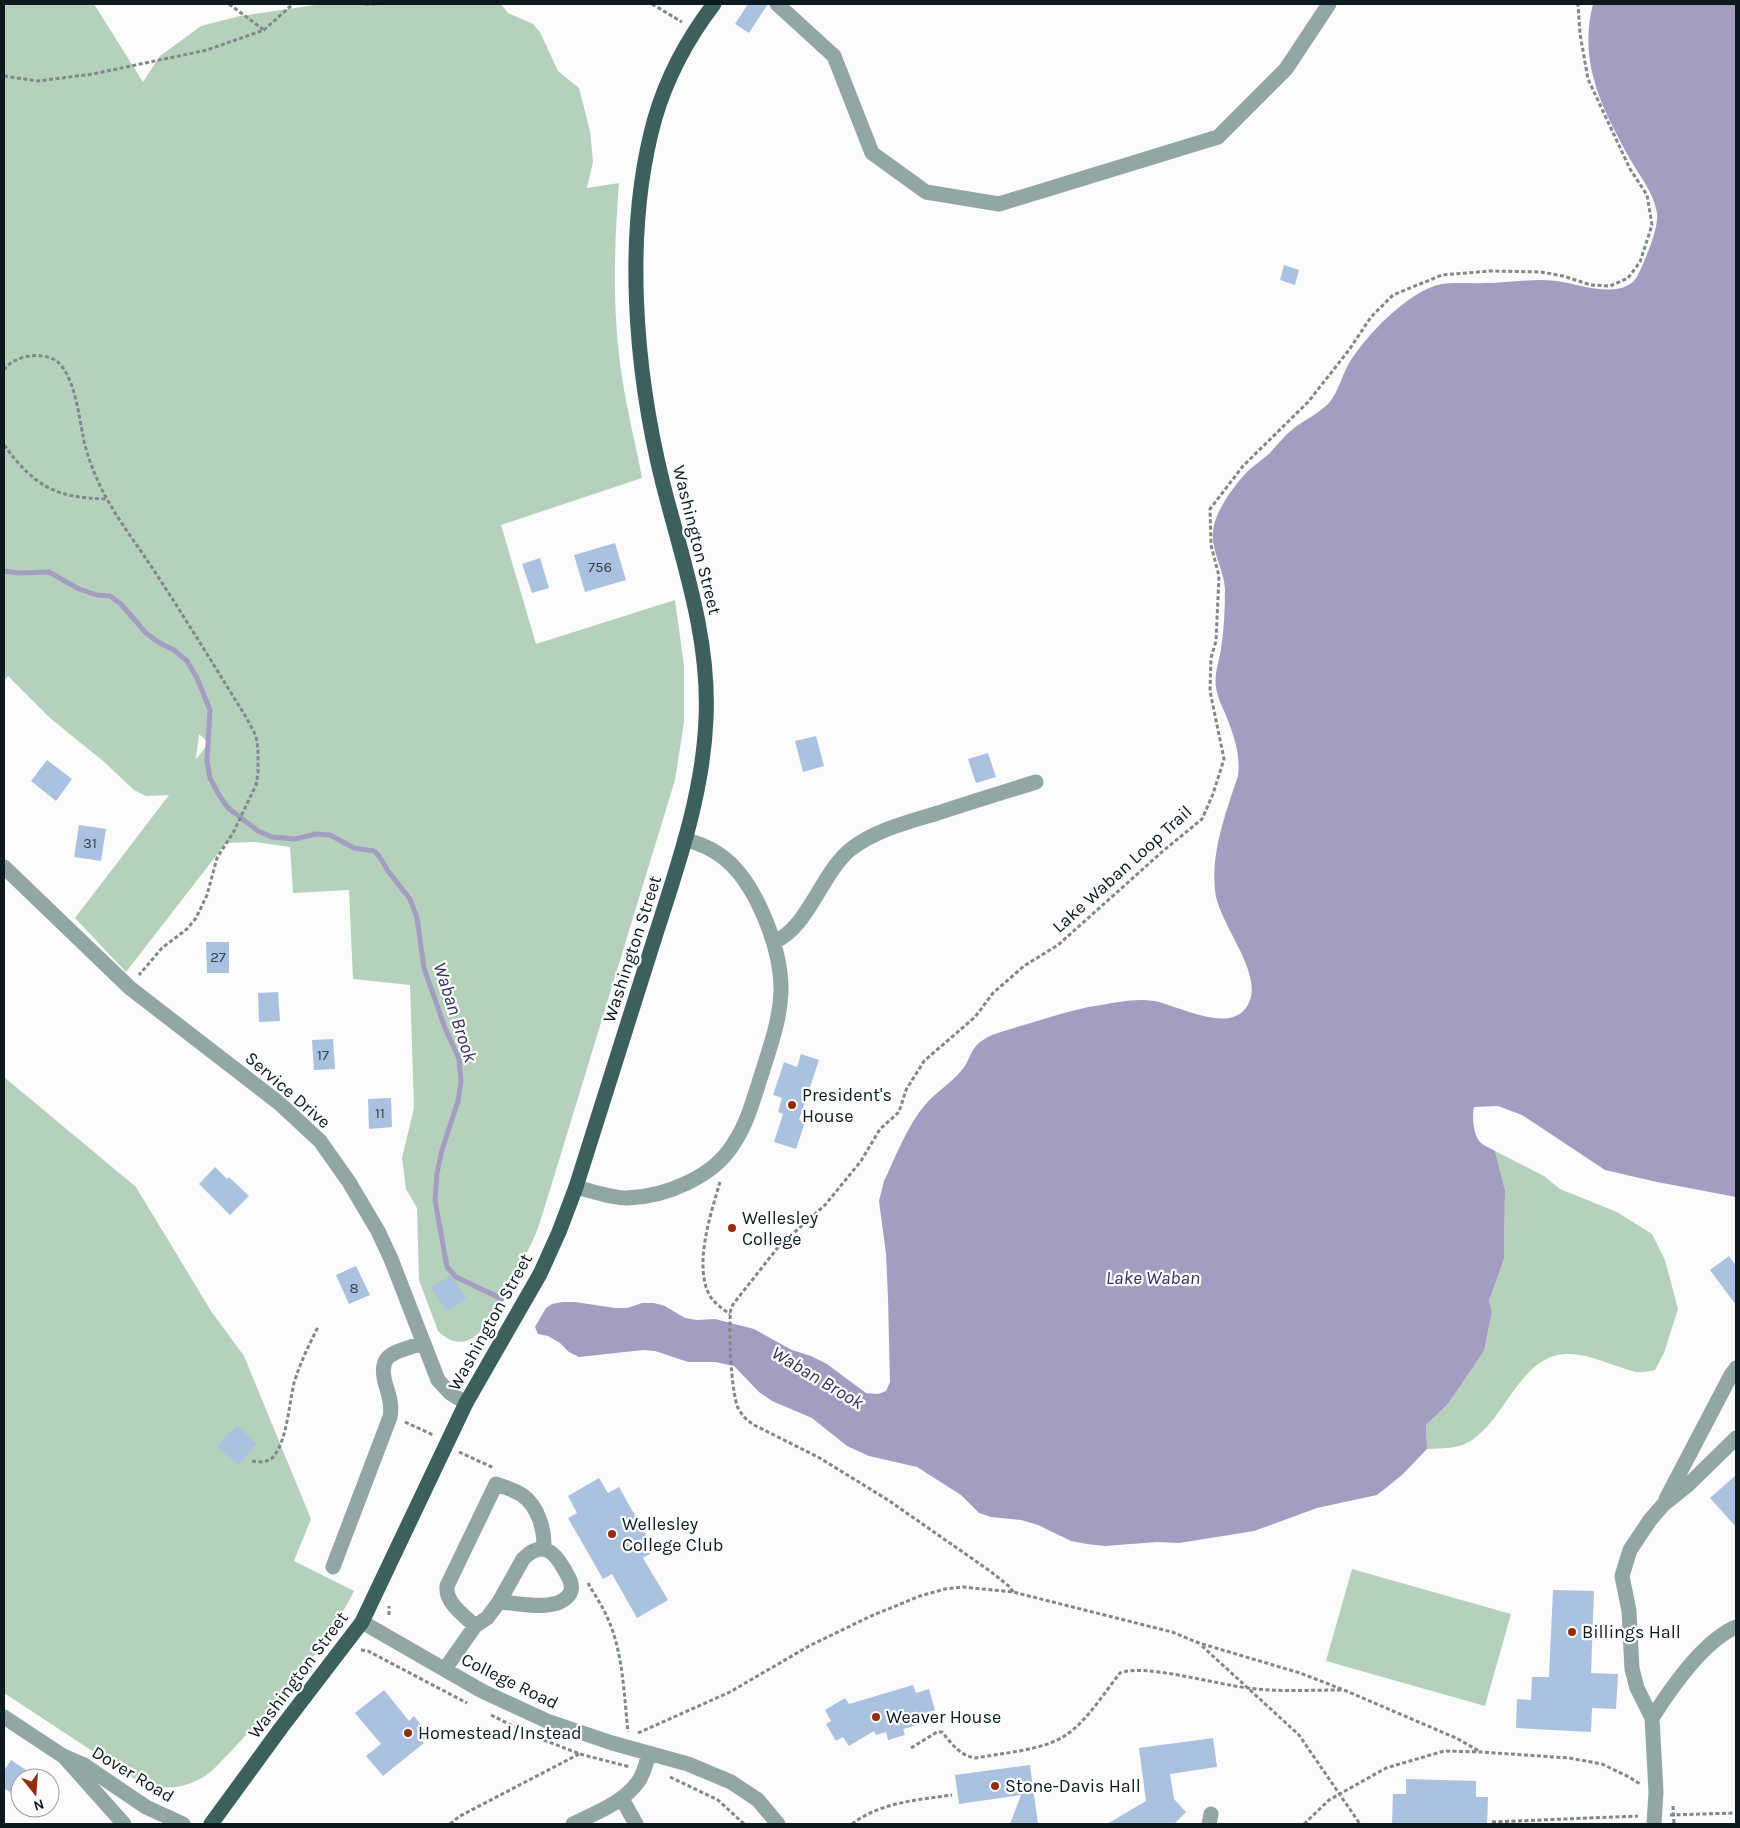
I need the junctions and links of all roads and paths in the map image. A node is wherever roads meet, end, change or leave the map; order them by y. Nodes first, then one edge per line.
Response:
1 (230, 4) edge
2 (294, 4) edge
3 (365, 4) edge
4 (379, 4) edge
5 (652, 4) edge
6 (714, 4) edge
7 (777, 4) edge
8 (1329, 4) edge
9 (1578, 4) edge
10 (264, 30) junction
11 (696, 31) junction
12 (4, 76) edge
13 (4, 370) edge
14 (4, 446) edge
15 (107, 499) junction
16 (1036, 782) dead end
17 (685, 840) junction
18 (4, 867) edge
19 (774, 942) junction
20 (130, 988) junction
21 (722, 1176) dead end
22 (576, 1187) junction
23 (730, 1314) junction
24 (318, 1327) dead end
25 (423, 1343) junction
26 (1736, 1368) edge
27 (466, 1402) junction
28 (390, 1417) junction
29 (436, 1436) dead end
30 (1736, 1438) edge
31 (252, 1461) dead end
32 (1664, 1505) junction
33 (544, 1549) junction
34 (333, 1567) dead end
35 (1013, 1592) junction
36 (594, 1594) dead end
37 (500, 1602) junction
38 (362, 1622) junction
39 (475, 1626) junction
40 (1736, 1627) edge
41 (1199, 1643) junction
42 (371, 1646) dead end
43 (368, 1652) dead end
44 (445, 1670) junction
45 (1249, 1688) junction
46 (1344, 1690) junction
47 (4, 1717) edge
48 (1652, 1718) junction
49 (636, 1734) dead end
50 (628, 1737) dead end
51 (911, 1748) dead end
52 (589, 1751) dead end
53 (1482, 1752) junction
54 (649, 1753) junction
55 (63, 1756) junction
56 (1656, 1792) junction
57 (1340, 1793) junction
58 (952, 1795) dead end
59 (622, 1799) junction
60 (1736, 1813) edge
61 (1654, 1820) edge
62 (1492, 1822) dead end
63 (1498, 1823) edge
64 (124, 1824) edge
65 (183, 1824) edge
66 (212, 1824) edge
67 (450, 1824) edge
68 (573, 1824) edge
69 (636, 1824) edge
70 (778, 1824) edge
71 (852, 1824) edge
72 (1304, 1824) edge
73 (1360, 1824) edge

1 - 10 path
2 - 10 path
3 - 4 path
5 - 11 path
6 - 11 main road, Washington Street
7 - 8 street
9 - 23 path, Lake Waban Loop Trail
10 - 12 path
11 - 17 main road, Washington Street
13 - 15 path
14 - 15 path
15 - 20 path
16 - 19 street
17 - 19 street
17 - 22 main road, Washington Street
18 - 20 street, Service Drive
19 - 22 street
20 - 25 street, Service Drive
21 - 23 path
22 - 27 main road, Washington Street
23 - 35 path
24 - 31 path
25 - 27 street, Service Drive
25 - 28 street
26 - 32 street
27 - 38 main road, Washington Street
28 - 29 path
28 - 34 street
30 - 32 street
32 - 48 street
33 - 37 street
33 - 37 street
33 - 39 street
35 - 41 path
35 - 49 path
36 - 50 path
37 - 39 street
38 - 44 street, College Road
38 - 66 main road, Washington Street
39 - 44 street
40 - 48 street
41 - 45 path
41 - 46 path
42 - 43 path
44 - 54 street, College Road
45 - 46 path
45 - 51 path
45 - 57 path
46 - 53 path
47 - 55 street, Dover Road
48 - 56 street
52 - 67 path
53 - 56 path
53 - 57 path
54 - 59 street
54 - 70 street, College Road
55 - 64 street, Dover Road
55 - 65 street, Dover Road
56 - 61 street
57 - 72 path
57 - 73 path
58 - 71 path
59 - 68 street
59 - 69 street
60 - 61 path
61 - 63 path
62 - 63 path

